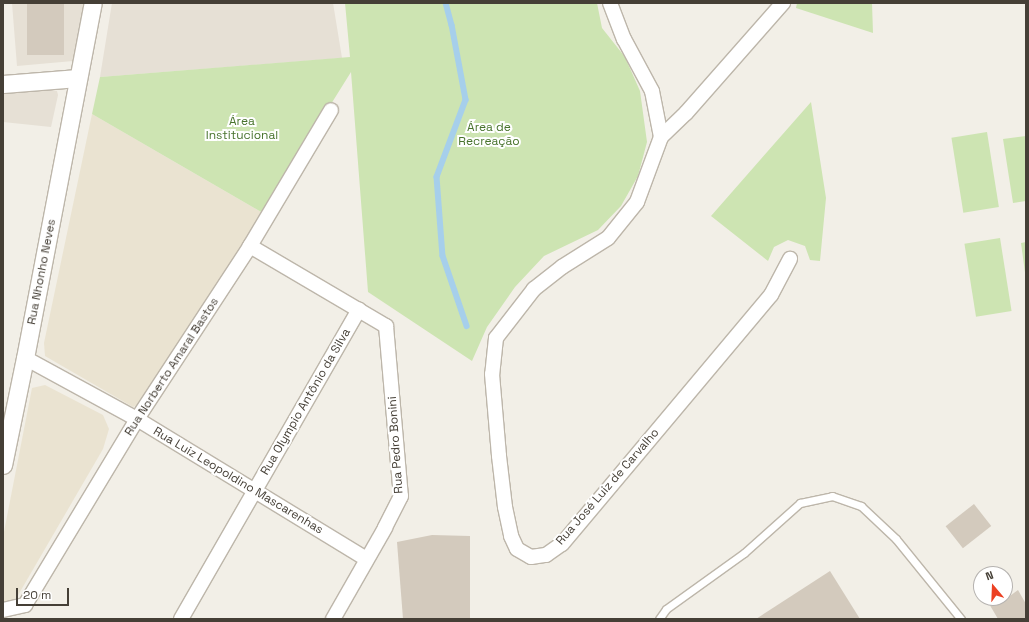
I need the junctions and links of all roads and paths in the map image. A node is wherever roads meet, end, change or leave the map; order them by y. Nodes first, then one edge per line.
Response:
1 (93, 3) edge
2 (610, 3) edge
3 (783, 3) edge
4 (78, 78) junction
5 (3, 84) edge
6 (331, 110) dead end
7 (661, 137) junction
8 (250, 246) junction
9 (790, 259) dead end
10 (359, 310) junction
11 (25, 358) junction
12 (137, 420) junction
13 (3, 465) edge
14 (254, 490) junction
15 (366, 559) junction
16 (3, 610) edge
17 (181, 619) edge
18 (333, 619) edge
19 (659, 619) edge
20 (961, 619) edge

1 - 4 street, Rua Nhonho Neves
2 - 7 street
3 - 7 street
4 - 5 street
4 - 11 street, Rua Nhonho Neves
6 - 8 street, Rua Norberto Amaral Bastos
7 - 9 street, Rua José Luiz de Carvalho
8 - 10 street
8 - 12 street, Rua Norberto Amaral Bastos
10 - 14 street, Rua Olympio Antônio da Silva
10 - 15 street, Rua Pedro Bonini
11 - 12 street, Rua Luiz Leopoldino Mascarenhas
11 - 13 street, Rua Nhonho Neves
12 - 14 street, Rua Luiz Leopoldino Mascarenhas
12 - 16 street, Rua Norberto Amaral Bastos
14 - 15 street, Rua Luiz Leopoldino Mascarenhas
14 - 17 street, Rua Olympio Antônio da Silva
15 - 18 street, Rua Pedro Bonini
19 - 20 lane

